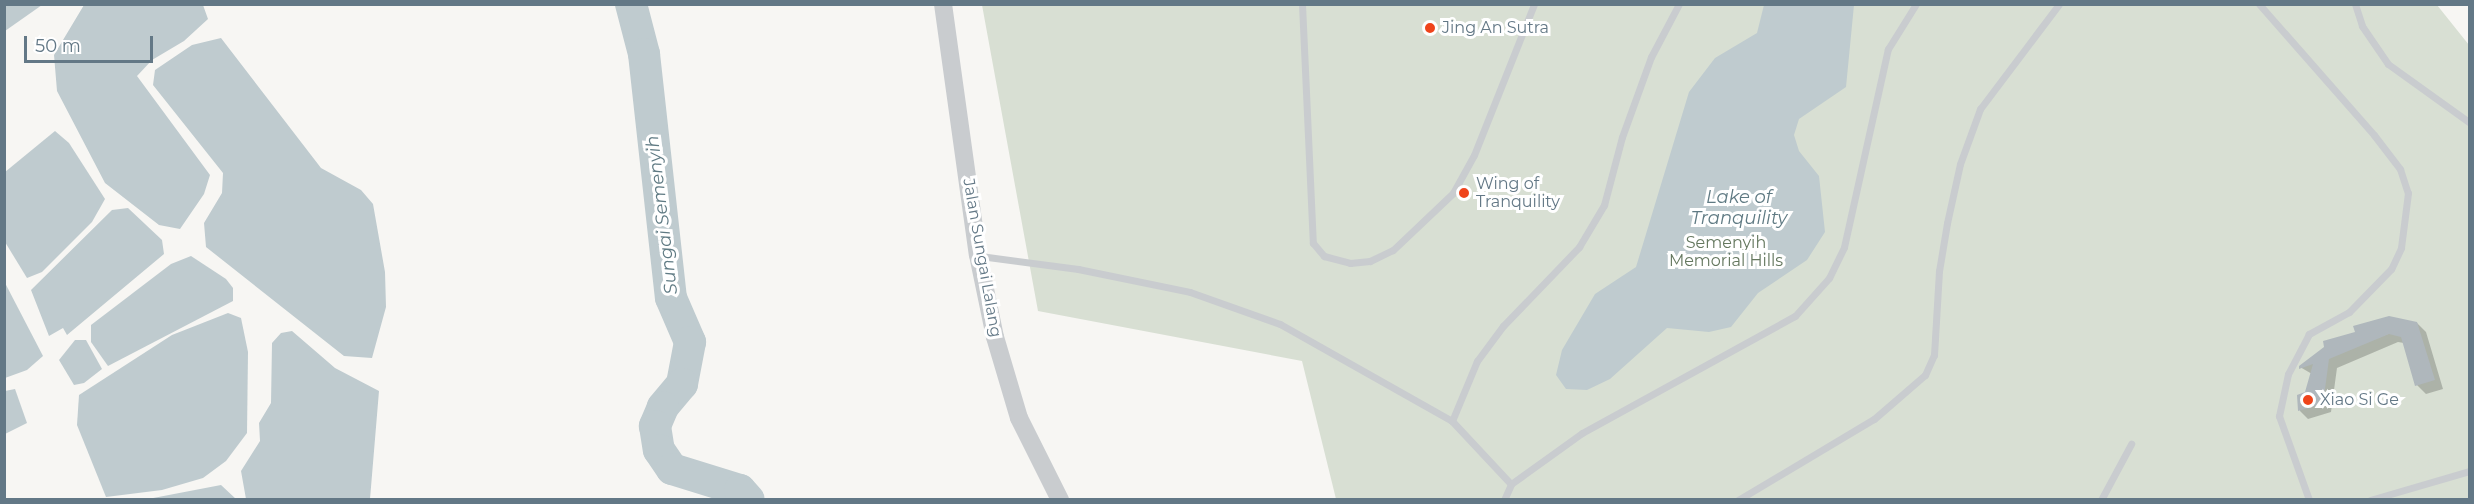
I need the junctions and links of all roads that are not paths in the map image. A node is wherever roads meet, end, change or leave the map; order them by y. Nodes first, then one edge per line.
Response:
1 (943, 4) edge
2 (1302, 4) edge
3 (1534, 4) edge
4 (1679, 4) edge
5 (1916, 4) edge
6 (2059, 4) edge
7 (2259, 4) edge
8 (2355, 4) edge
9 (2469, 123) edge
10 (978, 255) junction
11 (1452, 421) junction
12 (2132, 444) dead end
13 (2469, 471) edge
14 (1511, 484) junction
15 (1060, 500) edge
16 (1504, 500) edge
17 (1738, 500) edge
18 (2101, 500) edge
19 (2310, 500) edge
20 (2370, 500) edge

1 - 10 street, Jalan Sungai Lalang
2 - 3 lane
4 - 11 lane
5 - 14 lane
6 - 17 lane
7 - 19 lane
8 - 9 lane
10 - 11 lane
10 - 15 street, Jalan Sungai Lalang
11 - 14 lane
12 - 18 lane
13 - 20 lane
14 - 16 lane

